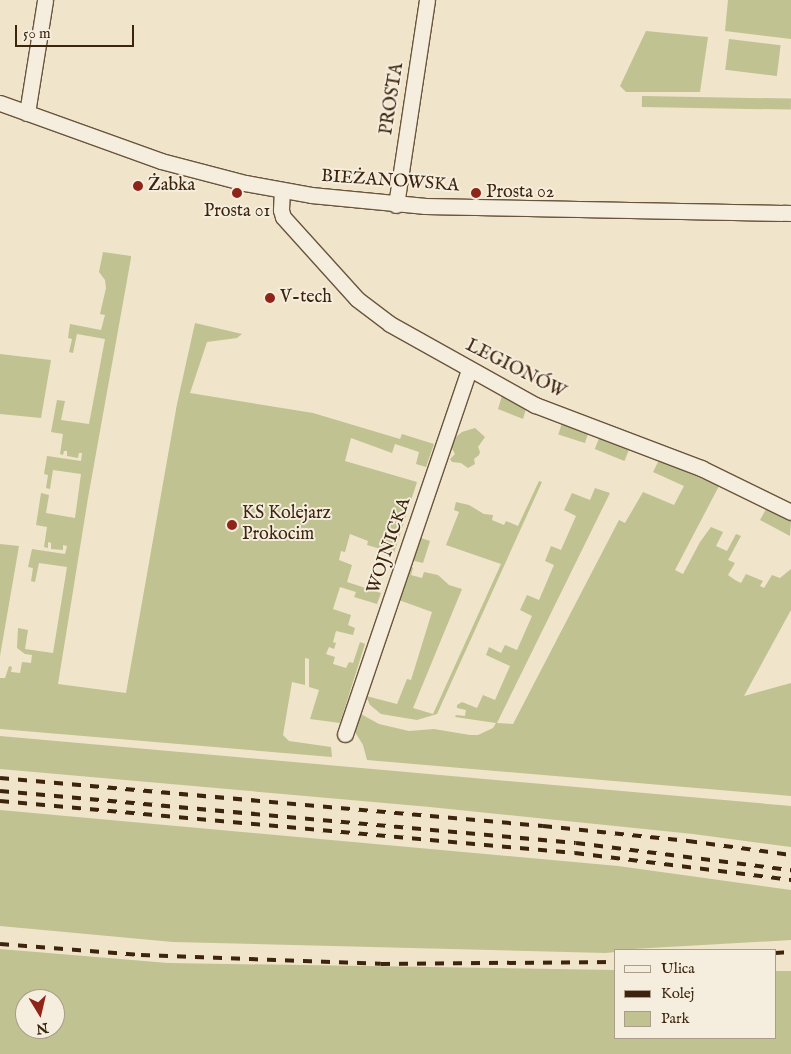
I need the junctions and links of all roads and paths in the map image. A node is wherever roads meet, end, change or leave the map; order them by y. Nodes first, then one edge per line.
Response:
1 (45, 0) edge
2 (427, 0) edge
3 (0, 103) edge
4 (27, 114) junction
5 (282, 190) junction
6 (396, 205) junction
7 (791, 213) edge
8 (469, 369) junction
9 (791, 512) edge
10 (345, 734) dead end

1 - 4 street
2 - 6 street, PROSTA
3 - 4 street, BIEŻANOWSKA
4 - 5 street, BIEŻANOWSKA
5 - 6 street, BIEŻANOWSKA
5 - 8 street, LEGIONÓW
6 - 7 street, BIEŻANOWSKA
8 - 9 street, LEGIONÓW
8 - 10 street, WOJNICKA

